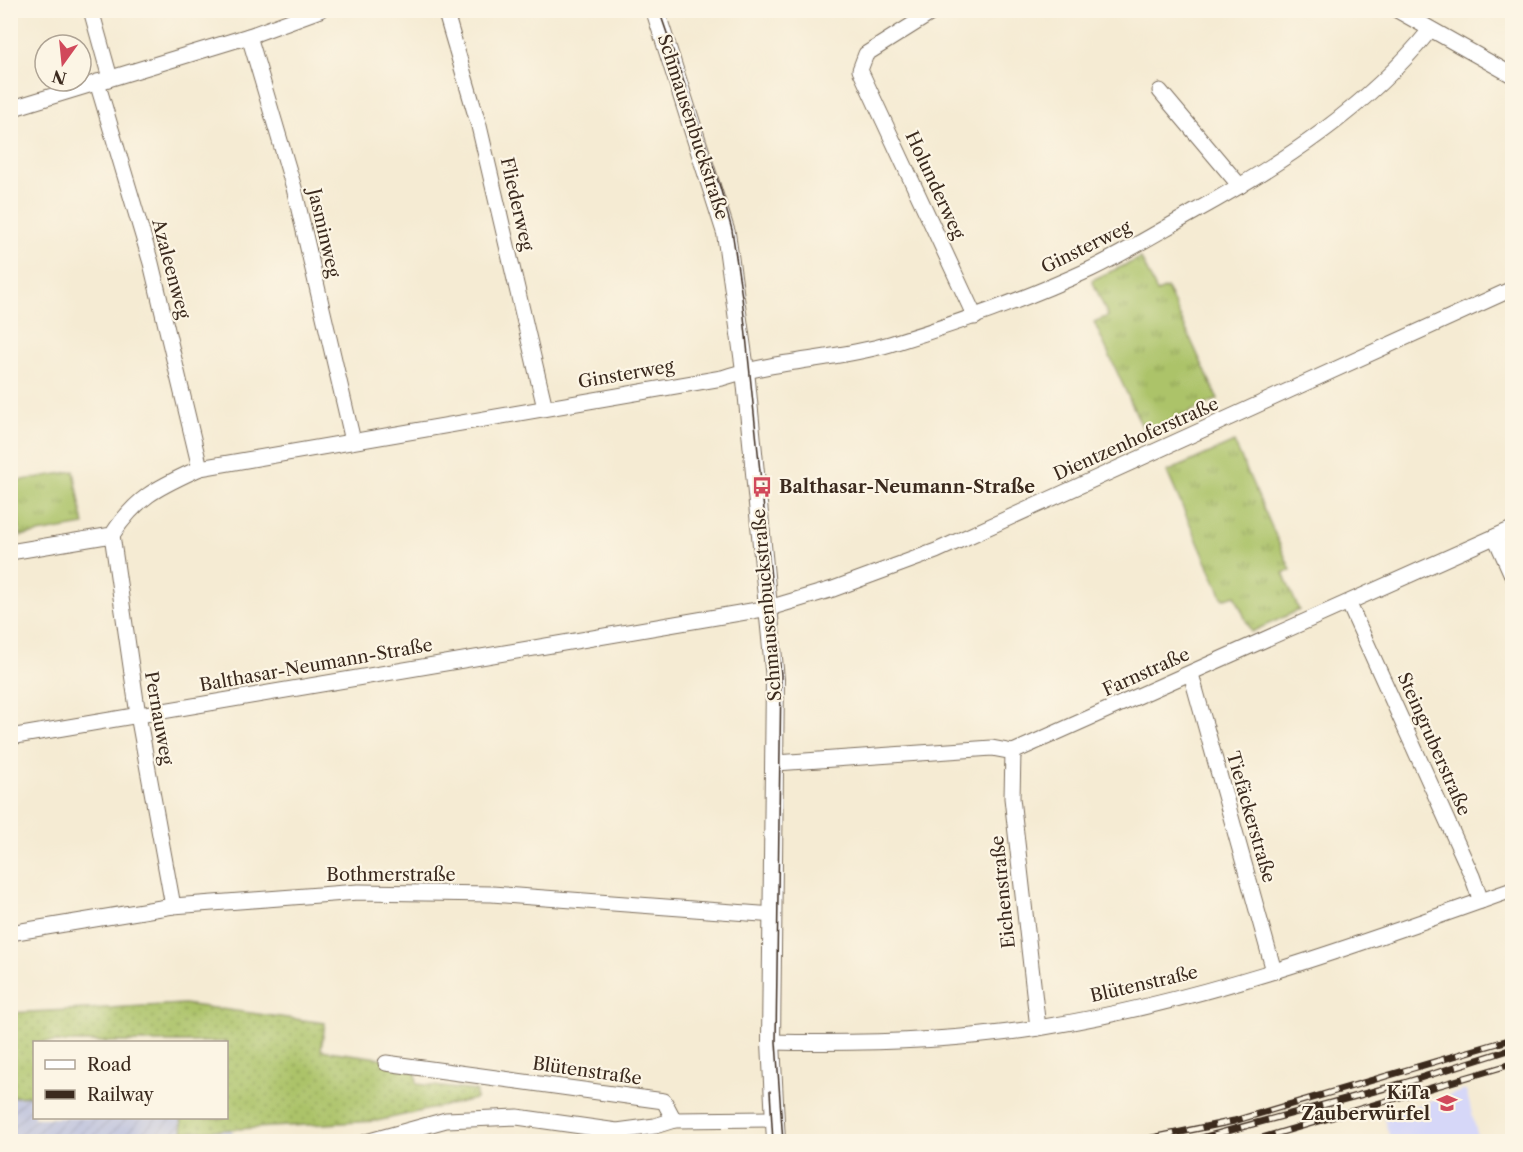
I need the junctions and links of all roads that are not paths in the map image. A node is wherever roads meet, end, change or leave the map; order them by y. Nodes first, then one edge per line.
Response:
1 (91, 10) edge
2 (445, 10) edge
3 (655, 10) edge
4 (936, 10) edge
5 (1397, 10) edge
6 (312, 12) edge
7 (1430, 30) junction
8 (249, 36) junction
9 (1512, 75) edge
10 (104, 80) junction
11 (1160, 91) dead end
12 (10, 109) edge
13 (1240, 186) junction
14 (1512, 289) edge
15 (975, 317) junction
16 (745, 370) junction
17 (544, 408) junction
18 (353, 441) junction
19 (200, 468) junction
20 (1512, 529) edge
21 (112, 536) junction
22 (1495, 537) junction
23 (10, 552) edge
24 (1512, 576) edge
25 (1349, 603) junction
26 (769, 608) junction
27 (1191, 674) junction
28 (138, 715) junction
29 (10, 738) edge
30 (1013, 752) junction
31 (776, 764) junction
32 (1512, 890) edge
33 (1480, 902) junction
34 (173, 906) junction
35 (773, 915) junction
36 (10, 933) edge
37 (1274, 971) junction
38 (1038, 1028) junction
39 (771, 1042) junction
40 (386, 1063) dead end
41 (774, 1119) junction
42 (674, 1120) junction
43 (366, 1142) edge
44 (776, 1142) edge

1 - 10 street, Azaleenweg
2 - 17 street, Fliederweg
3 - 16 street, Schmausenbuckstraße
4 - 15 street, Holunderweg
5 - 7 street
6 - 8 street
7 - 9 street
7 - 13 street, Ginsterweg
8 - 10 street
8 - 18 street, Jasminweg
10 - 12 street
10 - 19 street, Azaleenweg
11 - 13 street
13 - 15 street, Ginsterweg
14 - 26 street, Dientzenhoferstraße
15 - 16 street, Ginsterweg
16 - 17 street, Ginsterweg
16 - 26 street, Schmausenbuckstraße
17 - 18 street, Ginsterweg
18 - 19 street, Ginsterweg
19 - 21 street, Ginsterweg
20 - 22 street, Farnstraße
21 - 23 street
21 - 28 street, Pernauweg
22 - 24 street
22 - 25 street, Farnstraße
25 - 27 street, Farnstraße
25 - 33 street, Steingruberstraße
26 - 28 street, Balthasar-Neumann-Straße
26 - 31 street, Schmausenbuckstraße
27 - 30 street, Farnstraße
27 - 37 street, Tiefäckerstraße
28 - 29 street, Balthasar-Neumann-Straße
28 - 34 street, Pernauweg
30 - 31 street
30 - 38 street, Eichenstraße
31 - 35 street, Schmausenbuckstraße
32 - 33 street, Blütenstraße
33 - 37 street, Blütenstraße
34 - 35 street, Bothmerstraße
34 - 36 street, Bothmerstraße
35 - 39 street, Schmausenbuckstraße
37 - 38 street, Blütenstraße
38 - 39 street, Blütenstraße
39 - 41 street, Schmausenbuckstraße
40 - 42 street, Blütenstraße
41 - 42 street
41 - 44 street, Schmausenbuckstraße
42 - 43 street

